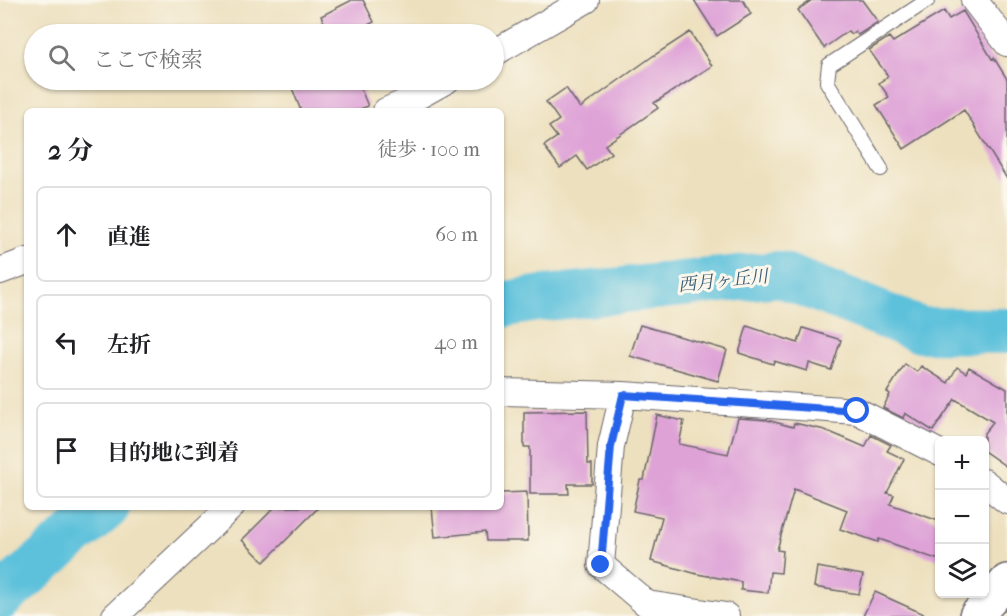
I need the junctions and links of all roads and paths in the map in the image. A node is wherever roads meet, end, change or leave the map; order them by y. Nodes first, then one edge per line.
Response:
1 (586, 0) edge
2 (928, 0) edge
3 (974, 0) edge
4 (1007, 43) edge
5 (504, 47) edge
6 (429, 90) edge
7 (393, 108) edge
8 (881, 169) dead end
9 (24, 262) edge
10 (0, 271) edge
11 (504, 392) edge
12 (623, 395) junction
13 (935, 451) edge
14 (989, 486) edge
15 (1007, 501) edge
16 (228, 510) edge
17 (1007, 580) edge
18 (115, 616) edge
19 (726, 616) edge
20 (976, 616) edge

1 - 5 street
2 - 8 lane
3 - 4 street
6 - 7 street
9 - 10 street
11 - 12 street
12 - 13 street
12 - 19 street
14 - 15 street
16 - 18 street
17 - 20 main road

